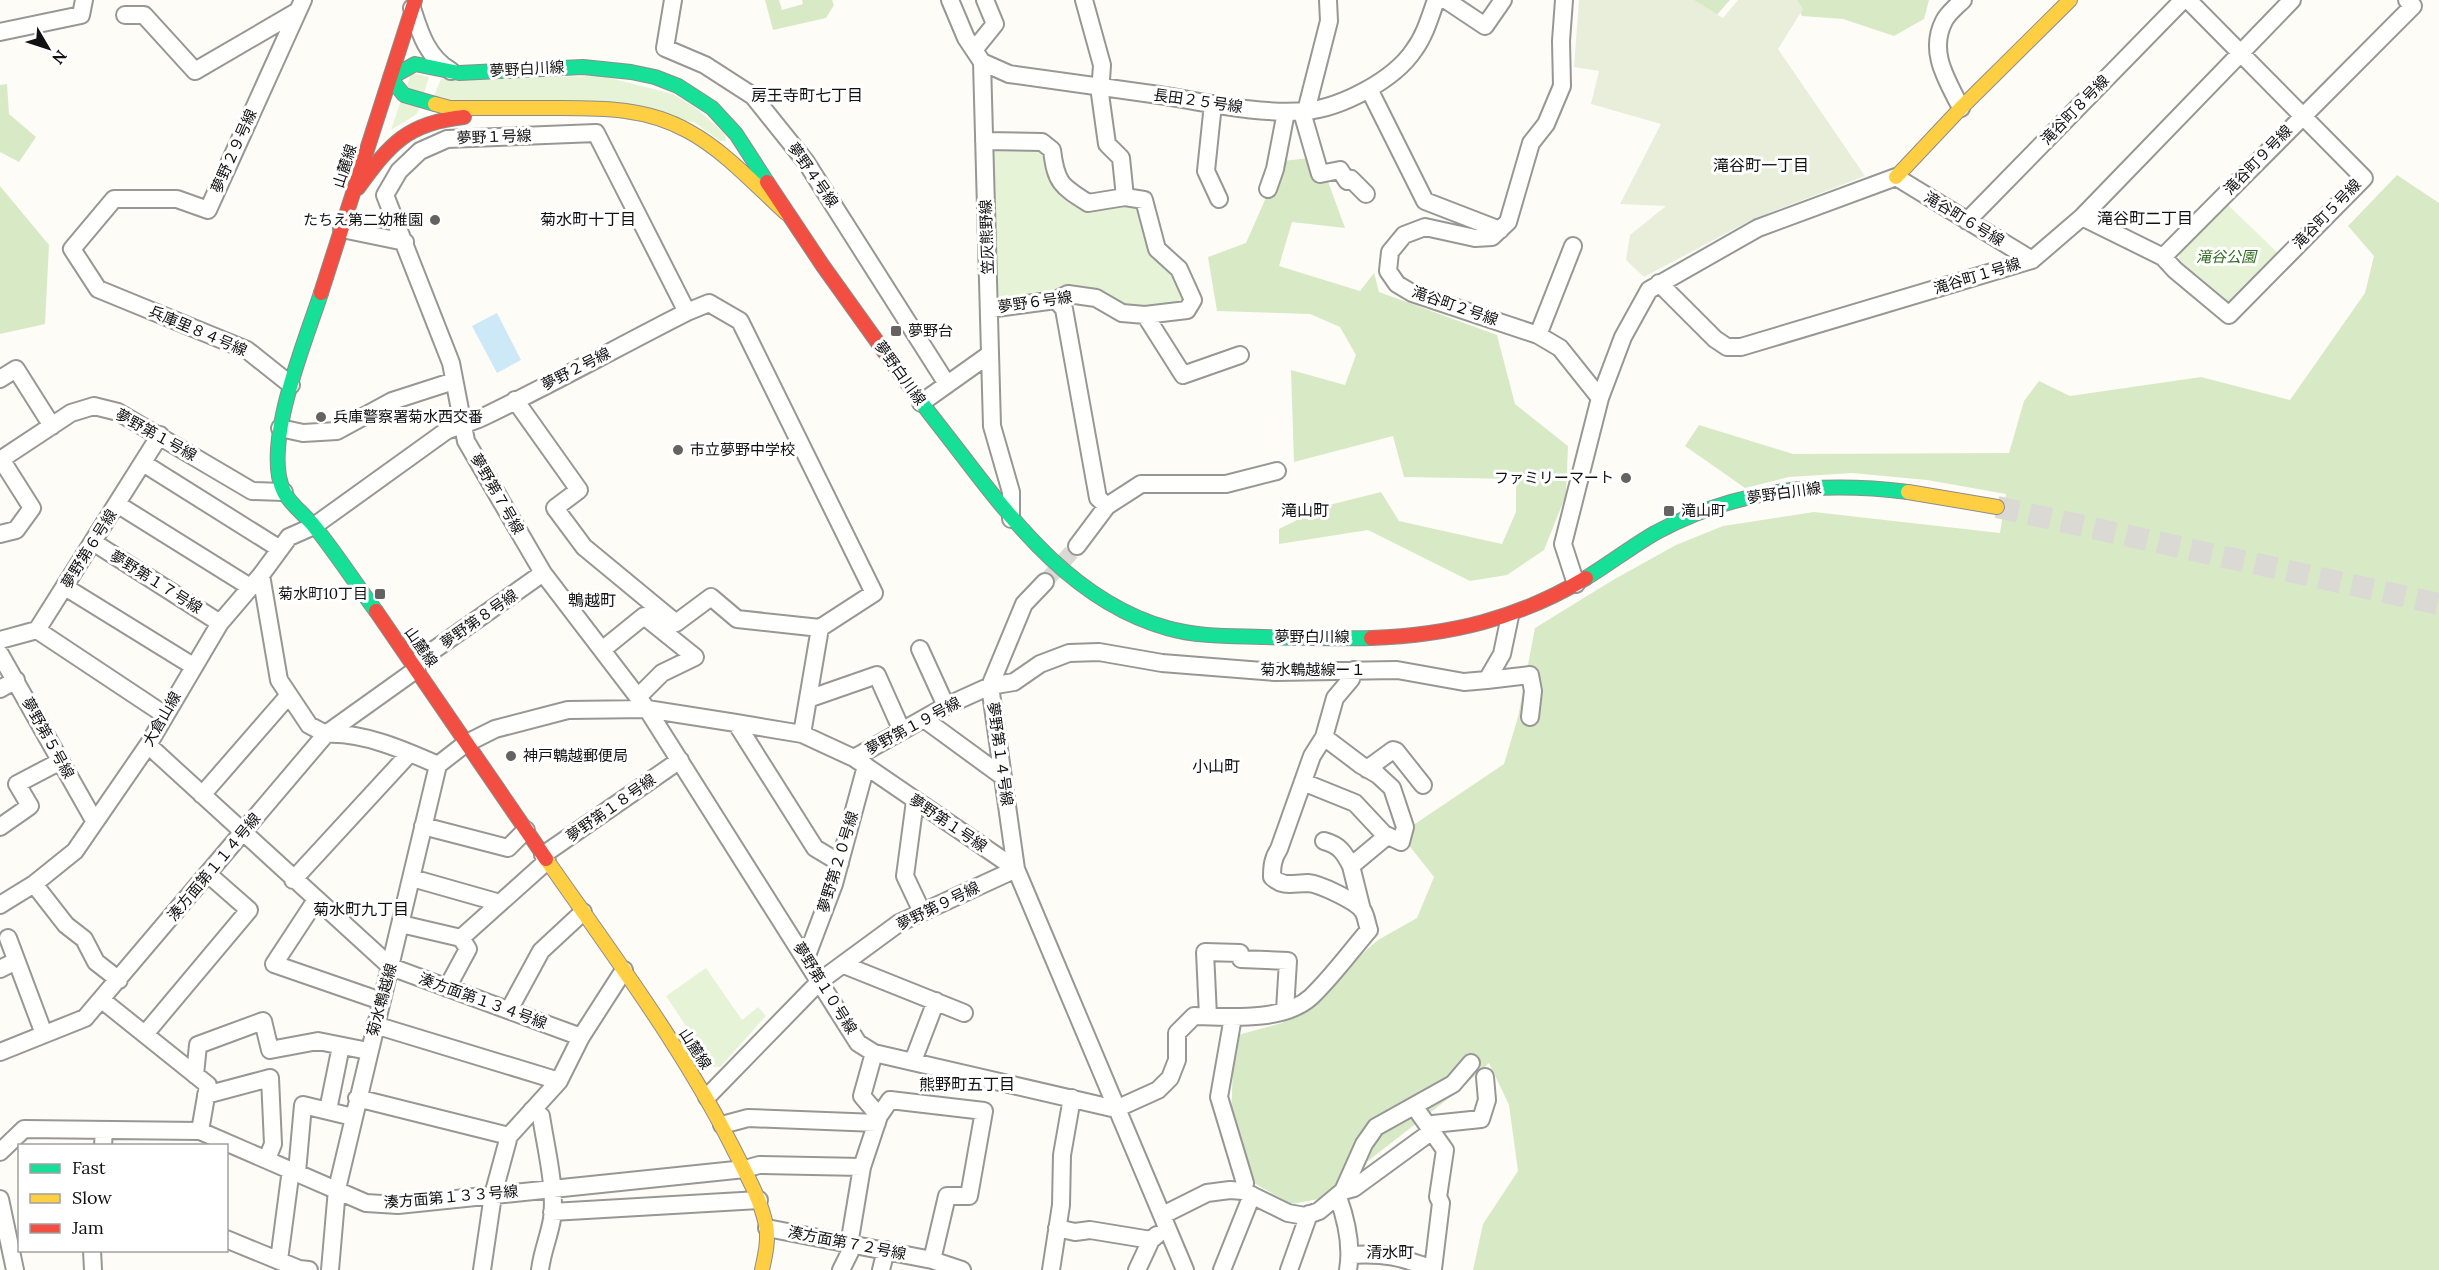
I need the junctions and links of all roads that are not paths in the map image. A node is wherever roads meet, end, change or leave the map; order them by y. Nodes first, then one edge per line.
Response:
1 (84, 0) edge
2 (673, 0) edge
3 (950, 0) edge
4 (984, 0) edge
5 (1084, 0) edge
6 (1328, 0) edge
7 (1436, 0) edge
8 (1446, 0) edge
9 (1503, 0) edge
10 (1564, 0) edge
11 (1964, 0) edge
12 (2070, 0) edge
13 (2182, 0) edge
14 (2188, 0) edge
15 (2292, 0) edge
16 (2407, 0) edge
17 (414, 4) edge
18 (300, 5) edge
19 (125, 15) dead end
20 (0, 32) edge
21 (2241, 52) junction
22 (978, 56) junction
23 (455, 73) junction
24 (390, 78) junction
25 (1102, 87) junction
26 (1369, 89) junction
27 (1213, 104) junction
28 (1961, 108) junction
29 (522, 109) junction
30 (1307, 111) junction
31 (1286, 112) junction
32 (2303, 114) junction
33 (984, 141) junction
34 (1896, 177) junction
35 (1268, 189) dead end
36 (1366, 194) dead end
37 (353, 195) junction
38 (1125, 197) junction
39 (1219, 199) dead end
40 (786, 213) junction
41 (2082, 217) junction
42 (1967, 221) junction
43 (342, 229) junction
44 (1500, 230) junction
45 (405, 242) junction
46 (1573, 246) dead end
47 (2163, 257) junction
48 (2032, 260) junction
49 (1659, 283) junction
50 (98, 289) joint
51 (1056, 300) junction
52 (989, 309) junction
53 (687, 312) junction
54 (1145, 315) junction
55 (1538, 335) junction
56 (990, 354) junction
57 (1240, 355) dead end
58 (0, 380) edge
59 (454, 381) junction
60 (947, 384) junction
61 (291, 385) junction
62 (1600, 398) junction
63 (515, 400) junction
64 (921, 403) junction
65 (464, 422) junction
66 (52, 426) junction
67 (280, 428) junction
68 (160, 435) junction
69 (1, 460) edge
70 (143, 463) junction
71 (1277, 471) dead end
72 (284, 492) junction
73 (117, 504) junction
74 (1107, 506) junction
75 (1997, 507) tunnel mouth
76 (1011, 519) junction
77 (314, 526) junction
78 (0, 534) edge
79 (93, 542) junction
80 (1077, 546) tunnel mouth
81 (280, 549) junction
82 (543, 573) junction
83 (255, 581) junction
84 (1045, 582) tunnel mouth
85 (1576, 584) junction
86 (64, 588) junction
87 (1510, 616) junction
88 (220, 623) junction
89 (820, 628) junction
90 (37, 630) junction
91 (0, 640) edge
92 (920, 649) dead end
93 (602, 650) junction
94 (1069, 653) joint
95 (0, 654) edge
96 (193, 666) junction
97 (416, 666) junction
98 (1354, 670) junction
99 (16, 680) junction
100 (1487, 680) junction
101 (990, 686) junction
102 (0, 689) edge
103 (289, 695) junction
104 (808, 699) junction
105 (642, 703) junction
106 (946, 706) junction
107 (165, 715) junction
108 (1530, 717) dead end
109 (924, 719) junction
110 (736, 723) junction
111 (902, 731) junction
112 (326, 734) junction
113 (802, 734) junction
114 (1324, 737) junction
115 (465, 744) junction
116 (148, 745) junction
117 (410, 753) junction
118 (61, 760) junction
119 (680, 760) junction
120 (860, 762) junction
121 (438, 765) junction
122 (1367, 769) junction
123 (1002, 776) junction
124 (1303, 782) junction
125 (1423, 785) dead end
126 (202, 795) junction
127 (915, 801) junction
128 (95, 822) junction
129 (1, 825) edge
130 (423, 826) junction
131 (526, 830) junction
132 (243, 833) junction
133 (1387, 836) junction
134 (1324, 841) dead end
135 (545, 858) junction
136 (840, 862) junction
137 (1351, 866) junction
138 (1016, 869) junction
139 (208, 874) junction
140 (412, 878) junction
141 (293, 880) junction
142 (34, 884) junction
143 (315, 900) junction
144 (500, 903) junction
145 (0, 905) edge
146 (1362, 910) junction
147 (583, 912) junction
148 (922, 912) junction
149 (401, 924) junction
150 (8, 938) dead end
151 (461, 938) junction
152 (806, 958) junction
153 (16, 961) junction
154 (844, 965) junction
155 (391, 967) junction
156 (0, 969) edge
157 (624, 970) junction
158 (119, 980) junction
159 (820, 981) junction
160 (447, 988) junction
161 (102, 1000) junction
162 (381, 1001) junction
163 (936, 1001) junction
164 (509, 1010) junction
165 (1285, 1010) junction
166 (964, 1013) dead end
167 (1208, 1016) junction
168 (1233, 1017) junction
169 (375, 1025) junction
170 (44, 1034) junction
171 (145, 1034) junction
172 (581, 1037) junction
173 (341, 1046) junction
174 (368, 1051) junction
175 (0, 1052) edge
176 (874, 1053) junction
177 (912, 1061) junction
178 (1471, 1063) dead end
179 (195, 1075) junction
180 (1485, 1077) dead end
181 (559, 1081) junction
182 (206, 1095) junction
183 (707, 1097) junction
184 (357, 1098) junction
185 (1072, 1098) junction
186 (1414, 1107) junction
187 (1116, 1109) junction
188 (328, 1110) junction
189 (532, 1110) junction
190 (353, 1117) junction
191 (878, 1119) junction
192 (722, 1125) junction
193 (1431, 1128) junction
194 (509, 1136) junction
195 (205, 1137) edge
196 (104, 1138) edge
197 (142, 1138) edge
198 (225, 1144) edge
199 (228, 1145) edge
200 (0, 1152) edge
201 (267, 1159) junction
202 (862, 1167) junction
203 (745, 1169) junction
204 (294, 1170) junction
205 (337, 1189) junction
206 (551, 1189) junction
207 (1247, 1193) junction
208 (1340, 1194) junction
209 (493, 1195) junction
210 (759, 1200) junction
211 (0, 1202) edge
212 (552, 1212) junction
213 (1310, 1214) junction
214 (1165, 1221) junction
215 (767, 1228) junction
216 (1057, 1228) junction
217 (228, 1240) edge
218 (1151, 1240) junction
219 (849, 1245) junction
220 (886, 1250) junction
221 (92, 1252) edge
222 (261, 1253) junction
223 (279, 1260) junction
224 (932, 1260) junction
225 (1349, 1263) edge
226 (15, 1270) edge
227 (93, 1270) edge
228 (260, 1270) edge
229 (309, 1270) edge
230 (330, 1270) edge
231 (482, 1270) edge
232 (540, 1270) edge
233 (762, 1270) edge
234 (841, 1270) edge
235 (881, 1270) edge
236 (962, 1270) edge
237 (1051, 1270) edge
238 (1137, 1270) edge
239 (1185, 1270) edge
240 (1222, 1270) edge
241 (1289, 1270) edge

1 - 20 street
2 - 60 street, 夢野４号線
3 - 22 street
4 - 22 street
5 - 25 street
6 - 30 street
7 - 26 street, 長田２５号線
8 - 9 street
10 - 44 street
11 - 28 street
12 - 28 street
13 - 42 street, 滝谷町８号線
14 - 21 street, 滝谷町５号線
15 - 21 street, 滝谷町１号線
16 - 32 street, 滝谷町９号線
17 - 23 street
17 - 24 street, 山麓線
18 - 19 street
18 - 50 street, 夢野２９号線
21 - 32 street, 滝谷町５号線
21 - 41 street, 滝谷町１号線
22 - 25 street, 長田２５号線
22 - 33 street, 笠灰熊野線
23 - 24 street, 夢野白川線
23 - 40 street, 夢野白川線
24 - 29 street, 夢野白川線
24 - 37 street, 山麓線
25 - 27 street, 長田２５号線
25 - 38 street
26 - 30 street, 長田２５号線
26 - 44 street
27 - 31 street, 長田２５号線
27 - 39 street
28 - 34 street
29 - 37 street, 夢野白川線
29 - 40 street, 夢野白川線
30 - 31 street, 長田２５号線
30 - 36 street
31 - 35 street
32 - 47 street, 滝谷町９号線
32 - 47 street, 滝谷町５号線
33 - 38 street
33 - 52 street, 笠灰熊野線
34 - 42 street, 滝谷町６号線
34 - 49 street
37 - 43 street, 山麓線
38 - 54 street, 夢野６号線
40 - 64 street, 夢野白川線
41 - 47 street
41 - 48 street, 滝谷町１号線
42 - 48 street, 滝谷町６号線
43 - 45 street
43 - 61 street, 山麓線
44 - 55 street, 滝谷町２号線
45 - 53 street, 夢野１号線
45 - 59 street, 夢野１号線
46 - 55 street
48 - 49 street, 滝谷町１号線
49 - 62 street
50 - 61 street, 兵庫里８４号線
51 - 52 street, 夢野６号線
51 - 54 street, 夢野６号線
51 - 74 street
52 - 56 street, 笠灰熊野線
53 - 63 street, 夢野２号線
53 - 89 street, 夢野２号線
54 - 57 street
55 - 62 street, 滝谷町２号線
56 - 60 street
56 - 76 street, 笠灰熊野線
58 - 66 street
59 - 65 street, 夢野１号線
59 - 67 street
60 - 64 street
61 - 67 street, 山麓線
62 - 85 street
63 - 65 street, 夢野２号線
63 - 89 street
64 - 76 street, 夢野白川線
65 - 77 street
65 - 82 street, 夢野第７号線
66 - 68 street, 夢野第１号線
66 - 69 street, 夢野第１号線
67 - 72 street, 山麓線
68 - 70 street, 夢野第６号線
68 - 72 street, 夢野第１号線
69 - 78 street
70 - 73 street, 夢野第６号線
70 - 81 street
71 - 74 street
72 - 77 street, 山麓線
73 - 79 street, 夢野第６号線
73 - 83 street
74 - 80 street
75 - 85 street, 夢野白川線
76 - 87 street, 夢野白川線
77 - 81 street, 大倉山線
77 - 97 street, 山麓線
79 - 86 street, 夢野第６号線
79 - 88 street, 夢野第１７号線
81 - 83 street, 大倉山線
82 - 93 street, 夢野第７号線
82 - 97 street, 夢野第８号線
83 - 88 street, 大倉山線
83 - 103 street
84 - 101 street, 夢野第１４号線
85 - 87 street, 夢野白川線
86 - 90 street, 夢野第６号線
86 - 96 street
87 - 100 street
88 - 96 street, 大倉山線
89 - 104 street
90 - 91 street
90 - 107 street
92 - 106 street
93 - 105 street, 夢野第７号線
93 - 105 street
94 - 98 street, 菊水鵯越線ー１
94 - 101 street, 夢野第１９号線
95 - 99 street, 夢野第５号線
96 - 107 street, 大倉山線
97 - 112 street, 夢野第８号線
97 - 115 street, 山麓線
98 - 100 street, 菊水鵯越線ー１
98 - 114 street
99 - 102 street
99 - 118 street, 夢野第５号線
100 - 108 street, 菊水鵯越線ー１
101 - 106 street, 夢野第１９号線
101 - 123 street, 夢野第１４号線
103 - 112 street
103 - 126 street
104 - 111 street
104 - 113 street
105 - 110 street, 夢野第１号線
105 - 115 street, 夢野第１号線
105 - 119 street, 夢野第１０号線
106 - 109 street, 夢野第１９号線
107 - 116 street, 大倉山線
109 - 111 street, 夢野第１９号線
109 - 123 street
110 - 113 street, 夢野第１号線
110 - 136 street
111 - 120 street, 夢野第１９号線
112 - 117 street
112 - 132 street, 湊方面第１１４号線
113 - 120 street, 夢野第１号線
114 - 122 street
114 - 124 street
115 - 121 street
115 - 131 street, 山麓線
116 - 126 street, 湊方面第１３４号線
116 - 128 street, 大倉山線
117 - 121 street
117 - 141 street
118 - 128 street, 夢野第５号線
118 - 129 street
119 - 135 street, 夢野第１８号線
119 - 152 street, 夢野第１０号線
120 - 127 street, 夢野第１号線
120 - 136 street, 夢野第２０号線
121 - 130 street, 菊水鵯越線
122 - 125 street
122 - 133 street
123 - 138 street, 夢野第１４号線
124 - 133 street
124 - 146 street
126 - 132 street, 湊方面第１３４号線
127 - 138 street, 夢野第１号線
127 - 148 street
128 - 142 street, 大倉山線
130 - 131 street
130 - 140 street, 菊水鵯越線
131 - 135 street, 山麓線
132 - 139 street, 湊方面第１１４号線
132 - 141 street, 湊方面第１３４号線
133 - 137 street
134 - 137 street
135 - 144 street, 夢野第１８号線
135 - 147 street, 山麓線
136 - 152 street, 夢野第２０号線
137 - 146 street
138 - 148 street, 夢野第９号線
138 - 187 street
139 - 158 street, 湊方面第１１４号線
139 - 171 street
140 - 144 street
140 - 149 street, 菊水鵯越線
141 - 143 street, 湊方面第１３４号線
142 - 145 street, 大倉山線
142 - 158 street
143 - 155 street, 湊方面第１３４号線
143 - 162 street
144 - 151 street, 夢野第１８号線
146 - 165 street
147 - 157 street, 山麓線
147 - 164 street
148 - 154 street, 夢野第９号線
149 - 151 street
149 - 155 street, 菊水鵯越線
150 - 153 street
151 - 160 street
152 - 159 street, 夢野第１０号線
153 - 156 street
153 - 170 street
154 - 159 street, 夢野第９号線
154 - 163 street
155 - 160 street, 湊方面第１３４号線
155 - 162 street, 菊水鵯越線
157 - 172 street
157 - 183 street, 山麓線
158 - 161 street, 湊方面第１１４号線
159 - 176 street, 夢野第１０号線
159 - 183 street, 夢野第９号線
160 - 164 street, 湊方面第１３４号線
161 - 170 street, 湊方面第１１４号線
161 - 171 street
162 - 169 street, 菊水鵯越線
163 - 166 street
163 - 177 street
164 - 172 street, 湊方面第１３４号線
165 - 167 street
165 - 168 street
167 - 168 street
167 - 187 street
168 - 207 street
169 - 174 street, 菊水鵯越線
169 - 181 street
170 - 175 street, 湊方面第１１４号線
171 - 179 street
172 - 181 street
173 - 174 street
173 - 179 street
173 - 188 street
174 - 184 street, 菊水鵯越線
176 - 177 street
176 - 191 street
177 - 185 street
178 - 186 street
179 - 182 street
180 - 193 street
181 - 189 street
182 - 195 street
182 - 201 street
183 - 192 street, 山麓線
184 - 190 street, 菊水鵯越線
184 - 194 street
185 - 187 street
185 - 216 street
186 - 193 street
186 - 208 street
187 - 214 street
188 - 190 street
188 - 204 street
189 - 194 street
189 - 206 street
190 - 205 street, 菊水鵯越線
191 - 192 street
191 - 202 street
191 - 224 street
192 - 203 street, 山麓線
193 - 208 street
193 - 225 street
194 - 209 street
195 - 197 street, 湊方面第１３３号線
195 - 198 street, 湊方面第１３３号線
196 - 197 street, 湊方面第１３３号線
196 - 200 street, 湊方面第１３３号線
199 - 201 street, 湊方面第１３３号線
201 - 204 street, 湊方面第１３３号線
202 - 203 street, 湊方面第１３３号線
202 - 219 street
203 - 206 street, 湊方面第１３３号線
203 - 210 street, 山麓線
204 - 205 street, 湊方面第１３３号線
204 - 223 street
205 - 209 street, 湊方面第１３３号線
205 - 230 street, 菊水鵯越線
206 - 209 street, 湊方面第１３３号線
206 - 212 street
207 - 213 street
207 - 214 street
207 - 240 street
208 - 213 street
208 - 225 street
209 - 231 street
210 - 212 street
210 - 215 street, 山麓線
211 - 226 street
212 - 232 street
213 - 241 street
214 - 218 street
214 - 239 street
215 - 219 street, 湊方面第７２号線
215 - 233 street, 山麓線
216 - 218 street
216 - 237 street
217 - 222 street
218 - 238 street
219 - 220 street, 湊方面第７２号線
219 - 234 street
220 - 224 street, 湊方面第７２号線
220 - 235 street
221 - 227 street
222 - 223 street
222 - 228 street
223 - 229 street
224 - 236 street, 湊方面第７２号線

